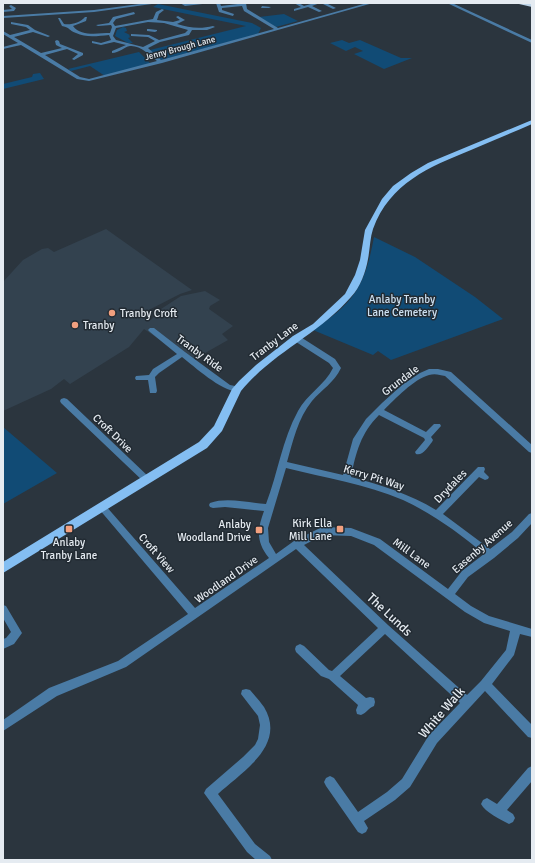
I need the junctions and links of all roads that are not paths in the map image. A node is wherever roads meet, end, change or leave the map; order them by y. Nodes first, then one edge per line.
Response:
1 (157, 3) edge
2 (182, 3) edge
3 (209, 3) edge
4 (249, 3) edge
5 (296, 3) edge
6 (318, 3) edge
7 (324, 3) edge
8 (354, 3) edge
9 (371, 3) edge
10 (449, 3) edge
11 (520, 3) edge
12 (244, 4) edge
13 (262, 5) edge
14 (532, 5) edge
15 (11, 6) dead end
16 (268, 6) dead end
17 (306, 6) junction
18 (361, 6) junction
19 (218, 8) edge
20 (334, 8) dead end
21 (295, 10) dead end
22 (3, 11) edge
23 (161, 11) dead end
24 (320, 11) dead end
25 (135, 12) dead end
26 (109, 14) dead end
27 (232, 16) dead end
28 (3, 17) edge
29 (86, 17) dead end
30 (178, 17) dead end
31 (114, 18) junction
32 (59, 19) dead end
33 (155, 21) junction
34 (15, 23) dead end
35 (173, 24) junction
36 (71, 26) junction
37 (98, 26) dead end
38 (113, 26) junction
39 (214, 26) dead end
40 (191, 29) junction
41 (277, 29) junction
42 (152, 30) dead end
43 (33, 31) junction
44 (3, 32) edge
45 (111, 34) junction
46 (47, 35) dead end
47 (132, 35) dead end
48 (148, 35) junction
49 (10, 36) junction
50 (114, 41) junction
51 (158, 41) junction
52 (59, 42) dead end
53 (94, 42) dead end
54 (532, 42) edge
55 (22, 43) junction
56 (128, 46) junction
57 (3, 48) edge
58 (67, 48) junction
59 (143, 49) junction
60 (113, 52) dead end
61 (40, 54) junction
62 (74, 58) dead end
63 (160, 62) junction
64 (532, 122) edge
65 (152, 330) dead end
66 (296, 338) junction
67 (182, 354) junction
68 (151, 377) junction
69 (139, 378) dead end
70 (236, 389) junction
71 (153, 390) dead end
72 (64, 401) dead end
73 (379, 411) junction
74 (437, 426) dead end
75 (427, 436) junction
76 (532, 450) edge
77 (419, 453) dead end
78 (282, 464) junction
79 (482, 473) dead end
80 (346, 479) junction
81 (147, 480) junction
82 (217, 502) dead end
83 (102, 507) junction
84 (268, 508) junction
85 (437, 515) junction
86 (532, 517) edge
87 (297, 544) junction
88 (491, 555) junction
89 (275, 559) junction
90 (3, 568) edge
91 (448, 594) junction
92 (3, 609) edge
93 (195, 615) junction
94 (385, 628) junction
95 (516, 629) junction
96 (532, 633) edge
97 (3, 644) edge
98 (300, 649) dead end
99 (333, 676) junction
100 (485, 684) junction
101 (246, 694) dead end
102 (467, 702) junction
103 (365, 705) dead end
104 (3, 726) edge
105 (532, 733) edge
106 (532, 772) edge
107 (329, 782) dead end
108 (487, 804) dead end
109 (498, 811) junction
110 (509, 818) dead end
111 (266, 860) edge

1 - 28 street
2 - 3 street
4 - 12 street
5 - 17 street
6 - 17 street
7 - 20 street
8 - 18 street
9 - 18 street, Jenny Brough Lane
10 - 54 street
11 - 14 highway
12 - 19 street
12 - 41 street
13 - 16 street
15 - 22 street
17 - 21 street
17 - 24 street
18 - 41 street, Jenny Brough Lane
19 - 27 street
23 - 33 street
25 - 31 street
26 - 31 street
29 - 36 street
30 - 35 street
31 - 38 street
32 - 36 street
33 - 35 street
33 - 38 street
34 - 43 street
35 - 40 street
36 - 45 street
37 - 38 street
38 - 45 street
39 - 40 street
40 - 51 street
41 - 63 street, Jenny Brough Lane
42 - 48 street
43 - 46 street
43 - 49 street
44 - 49 street, Jenny Brough Lane
45 - 50 street
47 - 48 street
48 - 51 street
49 - 55 street, Jenny Brough Lane
50 - 53 street
50 - 56 street
51 - 59 street
52 - 58 street
55 - 57 street
55 - 61 street, Jenny Brough Lane
56 - 59 street
56 - 60 street
58 - 61 street
58 - 62 street
59 - 63 street
61 - 63 street, Jenny Brough Lane
64 - 66 main road, Tranby Lane
65 - 67 street, Tranby Ride
66 - 70 main road, Tranby Lane
66 - 78 street, Woodland Drive
67 - 68 street
67 - 70 street, Tranby Ride
68 - 69 street
68 - 71 street
70 - 81 main road, Tranby Lane
72 - 81 street, Croft Drive
73 - 75 street
73 - 76 street, Grundale
73 - 80 street, Grundale
74 - 75 street
75 - 77 street
78 - 80 street, Kerry Pit Way
78 - 84 street, Woodland Drive
79 - 85 street, Drydales
80 - 85 street, Kerry Pit Way
81 - 83 main road, Tranby Lane
82 - 84 street
83 - 90 main road, Tranby Lane
83 - 93 street, Croft View
84 - 89 street, Woodland Drive
85 - 88 street, Kerry Pit Way
86 - 88 street, Easenby Avenue
87 - 89 street, Mill Lane
87 - 91 street, Mill Lane
87 - 94 street, The Lunds
88 - 91 street, Easenby Avenue
89 - 93 street, Woodland Drive
91 - 95 street, Mill Lane
92 - 97 street
93 - 104 street, Woodland Drive
94 - 99 street
94 - 102 street, The Lunds
95 - 96 street, Mill Lane
95 - 100 street, White Walk
98 - 99 street
99 - 103 street
100 - 102 street, White Walk
100 - 105 street
101 - 111 street
102 - 107 street, White Walk
106 - 109 street
108 - 109 street
109 - 110 street

